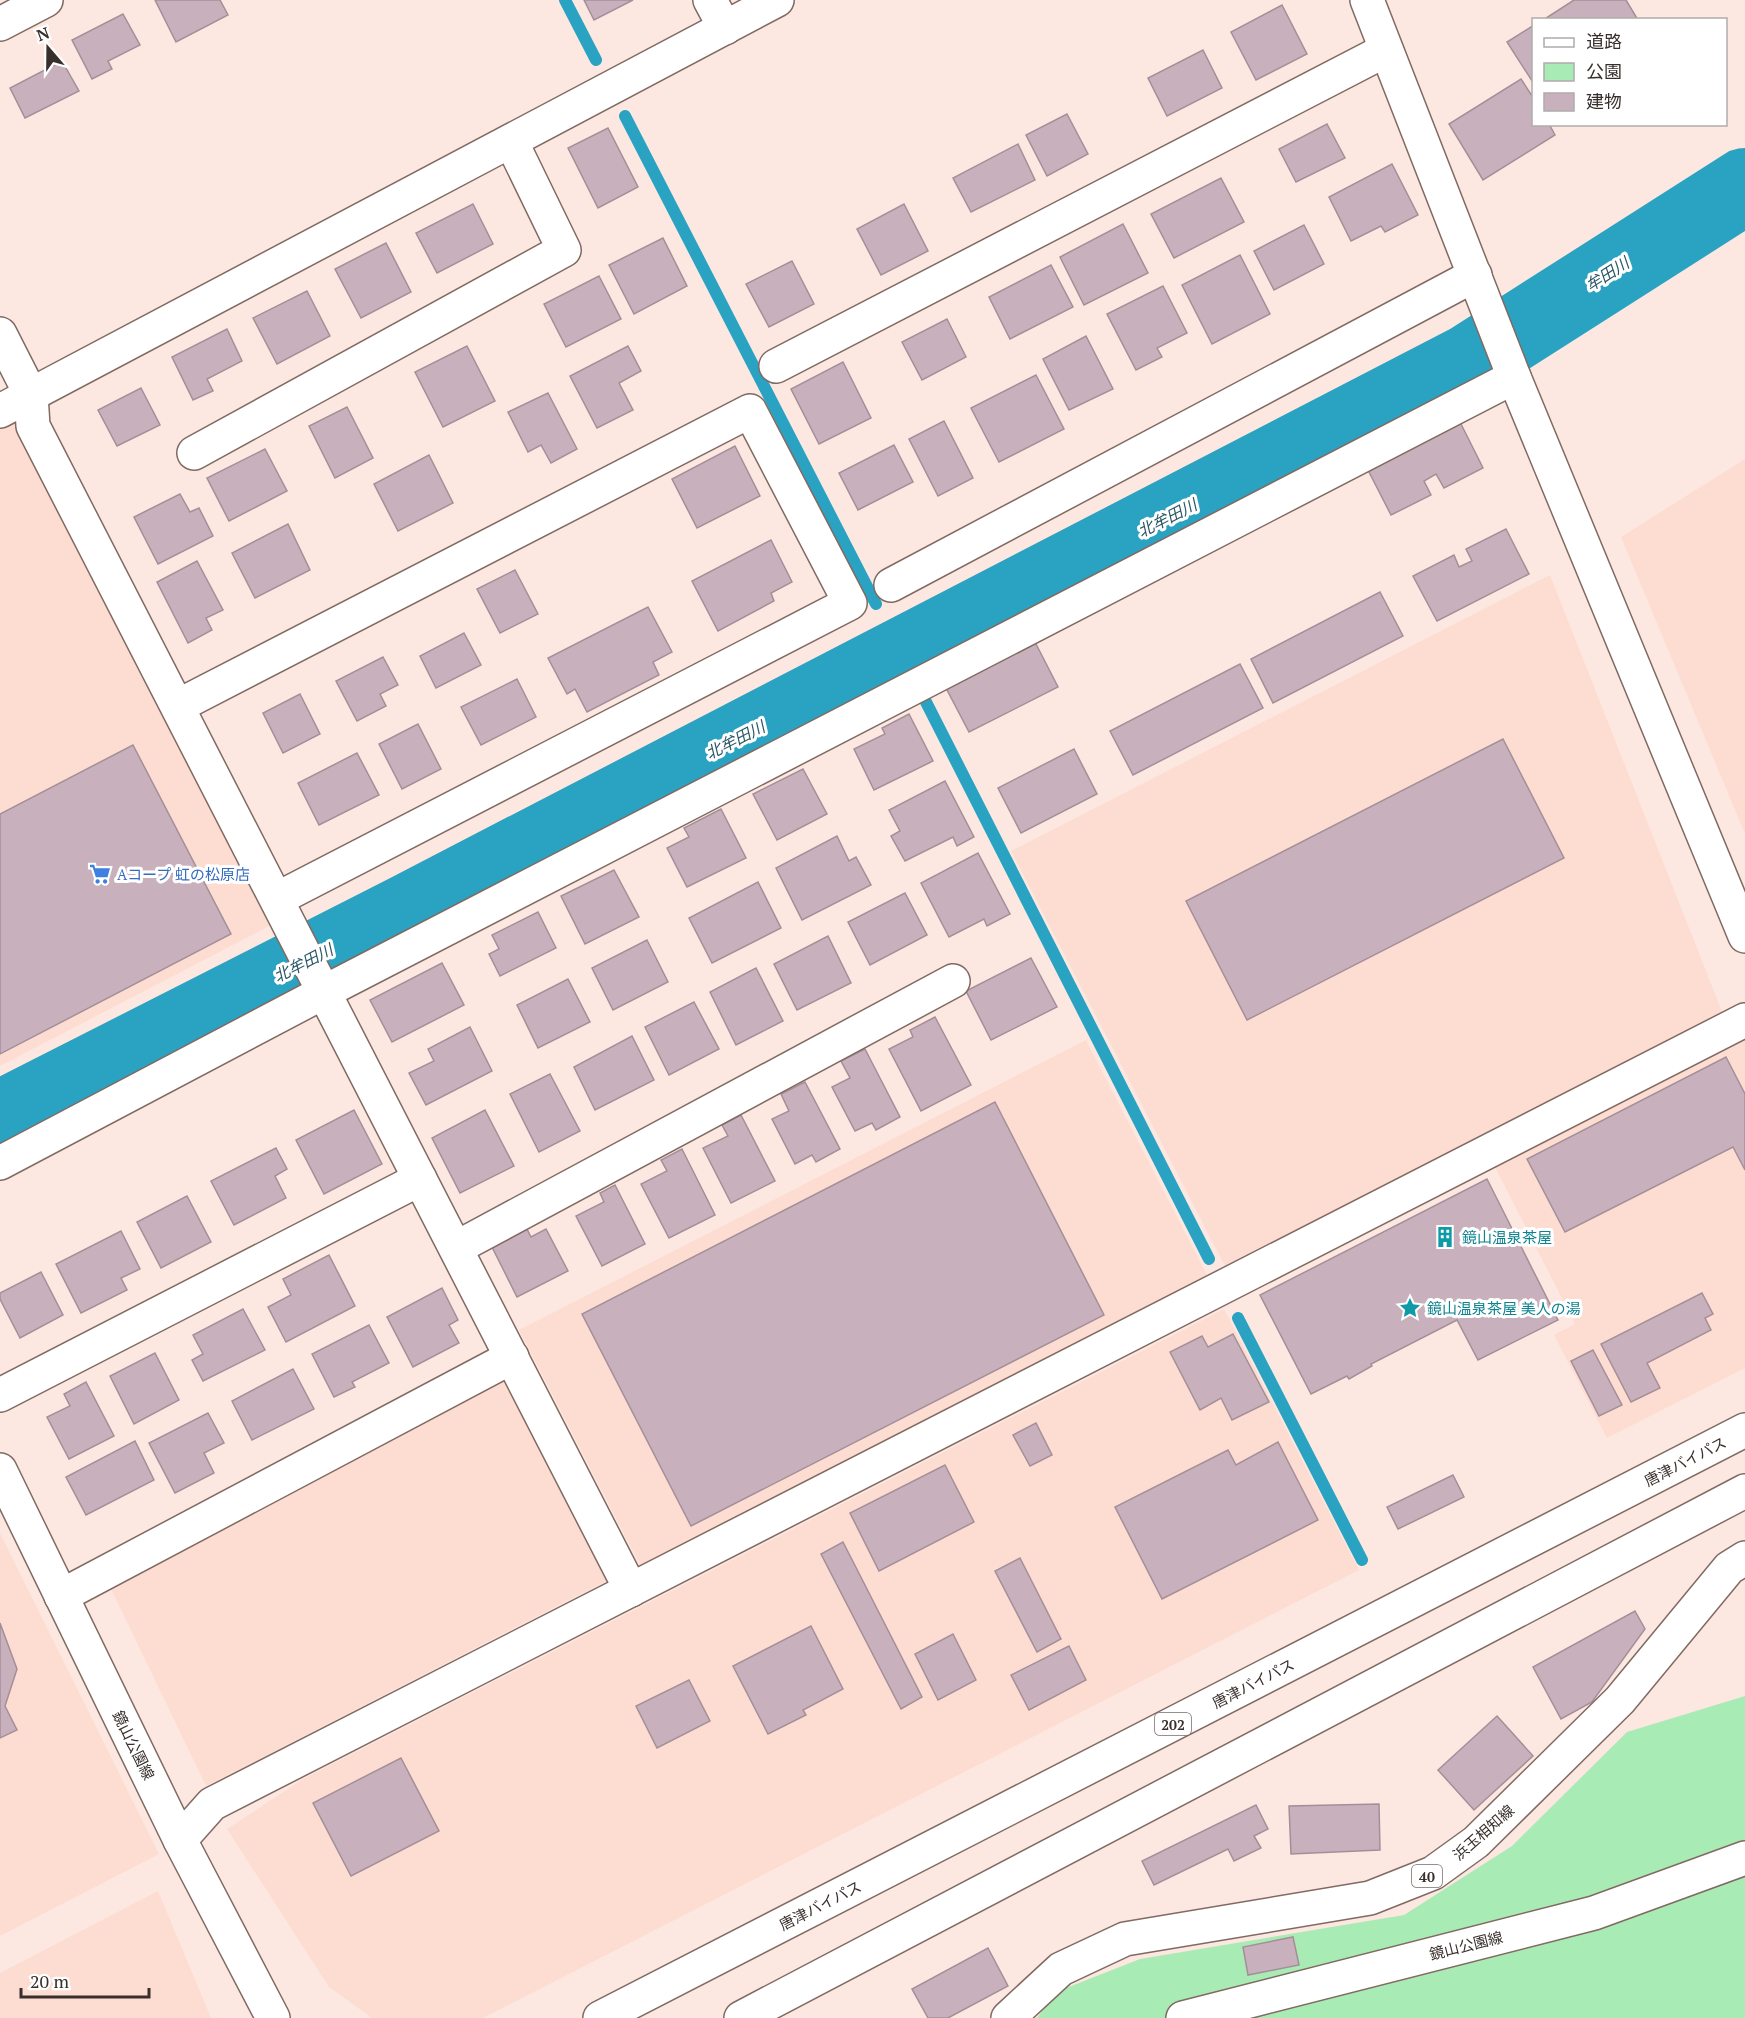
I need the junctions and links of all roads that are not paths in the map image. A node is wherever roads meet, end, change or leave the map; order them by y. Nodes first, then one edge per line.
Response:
1 (46, 0) edge
2 (777, 0) edge
3 (1367, 0) edge
4 (718, 14) edge
5 (0, 24) edge
6 (1386, 50) junction
7 (511, 141) junction
8 (1475, 275) junction
9 (0, 334) edge
10 (776, 366) dead end
11 (1512, 371) junction
12 (31, 395) junction
13 (0, 411) edge
14 (194, 453) dead end
15 (891, 585) dead end
16 (178, 706) junction
17 (277, 899) junction
18 (1745, 936) edge
19 (953, 981) dead end
20 (323, 991) junction
21 (1745, 1020) edge
22 (0, 1163) edge
23 (420, 1179) junction
24 (456, 1248) junction
25 (512, 1357) junction
26 (0, 1395) edge
27 (1745, 1430) edge
28 (0, 1470) edge
29 (1745, 1491) edge
30 (1745, 1558) edge
31 (631, 1590) junction
32 (61, 1596) junction
33 (180, 1840) junction
34 (1745, 1858) edge
35 (273, 2018) edge
36 (600, 2018) edge
37 (741, 2018) edge
38 (1008, 2018) edge
39 (1183, 2018) edge

1 - 5 main road
2 - 4 main road
3 - 6 main road
4 - 7 main road
6 - 8 main road
6 - 10 main road
7 - 12 main road
7 - 14 main road
8 - 11 main road
8 - 15 main road
9 - 12 main road
11 - 18 main road
11 - 20 main road
12 - 13 main road
12 - 16 main road
16 - 17 main road
16 - 17 main road
17 - 20 main road
19 - 24 main road
20 - 22 main road
20 - 23 main road
21 - 31 main road
23 - 24 main road
23 - 26 main road
24 - 25 main road
25 - 31 main road
25 - 32 main road
27 - 36 main road, 唐津バイパス / 202
28 - 32 main road, 鏡山公園線
29 - 37 main road
30 - 38 main road, 浜玉相知線 / 40
31 - 33 main road
32 - 33 main road, 鏡山公園線
33 - 35 main road, 鏡山公園線
34 - 39 main road, 鏡山公園線

